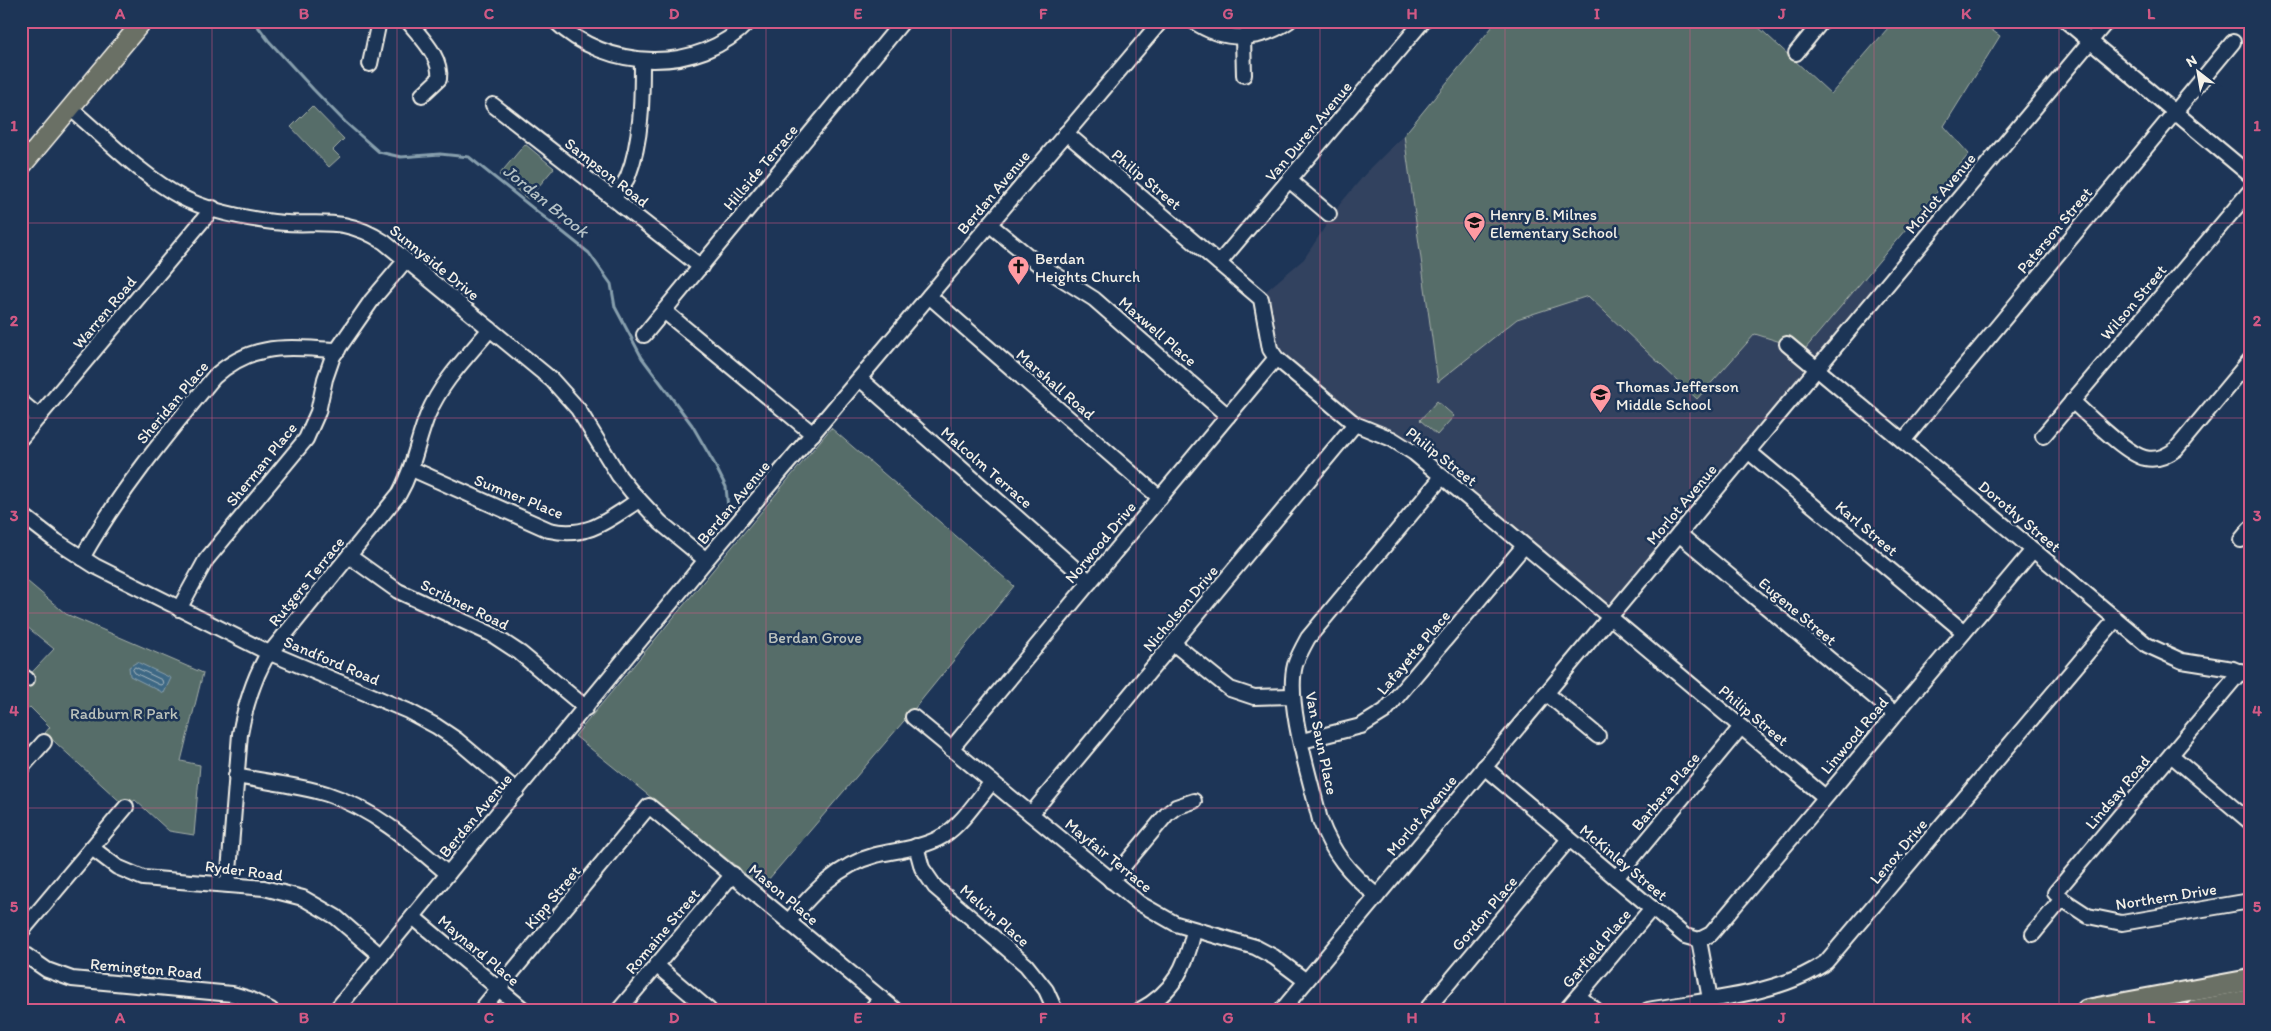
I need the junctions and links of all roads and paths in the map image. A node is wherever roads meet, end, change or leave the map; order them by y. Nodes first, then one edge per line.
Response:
1 (143, 21) edge
2 (379, 21) edge
3 (408, 21) edge
4 (555, 21) edge
5 (749, 21) edge
6 (903, 21) edge
7 (1160, 21) edge
8 (1193, 21) edge
9 (1289, 21) edge
10 (1423, 21) edge
11 (1822, 21) edge
12 (2066, 21) edge
13 (2107, 21) edge
14 (1242, 38) junction
15 (2090, 41) junction
16 (2233, 42) dead end
17 (1796, 53) dead end
18 (642, 60) junction
19 (370, 64) dead end
20 (1244, 75) dead end
21 (422, 95) dead end
22 (492, 105) dead end
23 (71, 109) junction
24 (2175, 112) junction
25 (1066, 133) junction
26 (21, 167) edge
27 (2250, 174) edge
28 (1289, 180) junction
29 (2250, 191) edge
30 (613, 198) junction
31 (214, 208) junction
32 (1329, 214) dead end
33 (989, 224) junction
34 (405, 261) junction
35 (1219, 263) junction
36 (701, 266) junction
37 (929, 296) junction
38 (664, 311) junction
39 (490, 329) junction
40 (644, 335) dead end
41 (1787, 344) dead end
42 (338, 350) junction
43 (1276, 358) junction
44 (2250, 360) edge
45 (1817, 369) junction
46 (860, 379) junction
47 (2072, 401) junction
48 (21, 402) edge
49 (1228, 416) junction
50 (39, 417) junction
51 (1355, 424) junction
52 (814, 434) junction
53 (2043, 436) dead end
54 (21, 438) edge
55 (1903, 441) junction
56 (1748, 451) junction
57 (412, 469) junction
58 (1442, 477) junction
59 (1160, 498) junction
60 (639, 500) junction
61 (21, 514) edge
62 (2250, 529) edge
63 (1679, 534) junction
64 (2241, 540) dead end
65 (1524, 546) junction
66 (2033, 550) junction
67 (349, 556) junction
68 (82, 558) junction
69 (706, 560) junction
70 (1090, 582) junction
71 (178, 609) junction
72 (1610, 617) junction
73 (2116, 619) junction
74 (1964, 632) junction
75 (1173, 644) junction
76 (270, 653) junction
77 (2246, 674) edge
78 (1546, 693) junction
79 (1292, 696) junction
80 (586, 708) junction
81 (1895, 714) junction
82 (913, 717) dead end
83 (1741, 727) junction
84 (1598, 736) dead end
85 (1302, 741) junction
86 (44, 742) dead end
87 (952, 749) junction
88 (2171, 755) junction
89 (21, 768) edge
90 (1484, 768) junction
91 (236, 776) junction
92 (992, 782) junction
93 (517, 791) junction
94 (1825, 797) junction
95 (1194, 801) dead end
96 (649, 806) joint
97 (126, 807) dead end
98 (1031, 814) junction
99 (2250, 822) edge
100 (1569, 839) junction
101 (916, 846) junction
102 (92, 848) junction
103 (448, 874) junction
104 (733, 874) junction
105 (1616, 878) junction
106 (1111, 881) junction
107 (228, 884) junction
108 (1377, 896) junction
109 (2062, 899) junction
110 (2250, 900) edge
111 (1652, 908) junction
112 (413, 917) junction
113 (789, 921) junction
114 (1194, 931) junction
115 (21, 932) edge
116 (2034, 934) dead end
117 (1700, 940) junction
118 (21, 952) edge
119 (380, 956) junction
120 (656, 965) junction
121 (2250, 980) edge
122 (1306, 981) junction
123 (498, 989) junction
124 (1578, 996) junction
125 (881, 998) junction
126 (1710, 999) junction
127 (2250, 1000) edge
128 (271, 1010) edge
129 (336, 1010) edge
130 (481, 1010) edge
131 (524, 1010) edge
132 (619, 1010) edge
133 (709, 1010) edge
134 (871, 1010) edge
135 (895, 1010) edge
136 (1055, 1010) edge
137 (1140, 1010) edge
138 (1282, 1010) edge
139 (1426, 1010) edge
140 (1566, 1010) edge
141 (1596, 1010) edge
142 (1648, 1010) edge
143 (2087, 1010) edge
144 (2196, 1010) edge

1 - 23 main road
2 - 19 street
3 - 21 street
4 - 18 street
5 - 18 street
6 - 36 street, Hillside Terrace
7 - 25 street, Berdan Avenue
8 - 14 street
9 - 14 street
10 - 28 street, Van Duren Avenue
11 - 17 street
12 - 15 street
13 - 15 street, Morlot Avenue
14 - 20 street
15 - 24 street
15 - 45 street, Morlot Avenue
16 - 24 street, Paterson Street
18 - 30 street
22 - 30 street, Sampson Road
23 - 26 main road
23 - 31 street, Sunnyside Drive
24 - 27 street
24 - 55 street, Paterson Street
25 - 33 street, Berdan Avenue
25 - 35 street, Philip Street
28 - 32 street
28 - 35 street, Van Duren Avenue
29 - 47 street, Wilson Street
30 - 36 street, Sampson Road
31 - 34 street, Sunnyside Drive
31 - 50 street, Warren Road
33 - 37 street, Berdan Avenue
33 - 49 street, Maxwell Place
34 - 39 street, Sunnyside Drive
34 - 42 street, Sherman Place
35 - 43 street, Philip Street
36 - 38 street, Hillside Terrace
37 - 46 street, Berdan Avenue
37 - 59 street, Marshall Road
38 - 40 street, Hillside Terrace
38 - 52 street
39 - 57 street, Rutgers Terrace
39 - 60 street, Sunnyside Drive
41 - 45 street, Dorothy Street
42 - 68 street, Sheridan Place
42 - 71 street, Sherman Place
43 - 49 street, Norwood Drive
43 - 51 street, Philip Street
44 - 47 street
45 - 55 street, Dorothy Street
45 - 56 street, Morlot Avenue
46 - 52 street, Berdan Avenue
46 - 70 street, Malcolm Terrace
47 - 53 street, Wilson Street
48 - 50 street
49 - 59 street, Norwood Drive
50 - 54 street, Warren Road
51 - 58 street, Philip Street
51 - 75 street, Nicholson Drive
52 - 69 street, Berdan Avenue
55 - 66 street, Dorothy Street
56 - 63 street, Morlot Avenue
56 - 74 street, Karl Street
57 - 60 street, Sumner Place
57 - 67 street, Rutgers Terrace
58 - 65 street, Philip Street
58 - 79 street, Van Saun Place
59 - 70 street, Norwood Drive
60 - 69 street, Sunnyside Drive
61 - 68 street, Sandford Road
62 - 64 street
63 - 72 street, Morlot Avenue
63 - 81 street, Eugene Street
65 - 72 street, Philip Street
65 - 85 street, Lafayette Place
66 - 73 street, Dorothy Street
66 - 74 street, Linwood Road
67 - 76 street, Rutgers Terrace
67 - 80 street, Scribner Road
68 - 71 street, Sandford Road
69 - 80 street, Berdan Avenue
70 - 87 street, Norwood Drive
71 - 76 street, Sandford Road
72 - 78 street, Morlot Avenue
72 - 83 street, Philip Street
73 - 77 street, Dorothy Street
73 - 126 street, Lenox Drive
74 - 81 street, Linwood Road
75 - 79 street
75 - 98 street, Nicholson Drive
76 - 91 street, Rutgers Terrace
76 - 93 street, Sandford Road
77 - 88 street, Lindsay Road
78 - 84 street
78 - 90 street, Morlot Avenue
79 - 85 street, Van Saun Place
80 - 93 street, Berdan Avenue
81 - 94 street, Linwood Road
82 - 87 street, Mayfair Terrace
83 - 94 street, Philip Street
83 - 105 street, Barbara Place
85 - 108 street, Van Saun Place
86 - 89 street
87 - 92 street, Mayfair Terrace
88 - 99 street
88 - 109 street, Lindsay Road
90 - 100 street, McKinley Street
90 - 108 street, Morlot Avenue
91 - 103 street
91 - 107 street, Rutgers Terrace
92 - 98 street, Mayfair Terrace
92 - 101 street
93 - 103 street, Berdan Avenue
94 - 117 street, Linwood Road
95 - 106 street
96 - 104 street, Mason Place
96 - 123 street, Kipp Street
97 - 102 street
98 - 106 street, Mayfair Terrace
100 - 105 street, McKinley Street
100 - 139 street, Gordon Place
101 - 113 street
101 - 136 street, Melvin Place
102 - 107 street, Ryder Road
102 - 115 street
103 - 112 street, Berdan Avenue
104 - 113 street, Mason Place
104 - 120 street, Romaine Street
105 - 111 street, McKinley Street
106 - 114 street, Mayfair Terrace
107 - 119 street, Ryder Road
108 - 122 street, Morlot Avenue
109 - 110 street, Northern Drive
109 - 116 street, Lindsay Road
111 - 117 street, McKinley Street
111 - 124 street, Garfield Place
112 - 119 street, Berdan Avenue
112 - 123 street, Maynard Place
113 - 125 street, Mason Place
114 - 122 street, Mayfair Terrace
114 - 137 street
117 - 126 street
118 - 128 street, Remington Road
119 - 129 street, Berdan Avenue
120 - 132 street, Romaine Street
120 - 133 street
121 - 143 highway
122 - 138 street, Morlot Avenue
123 - 130 street, Kipp Street
123 - 131 street, Maynard Place
124 - 140 street, Garfield Place
124 - 141 street
125 - 134 street
125 - 135 street, Mason Place
126 - 142 street, Lenox Drive
127 - 144 highway

